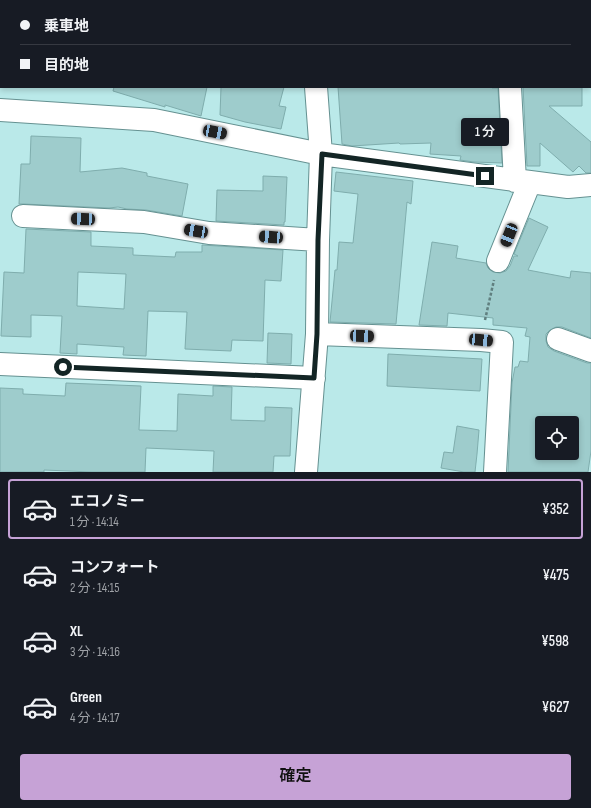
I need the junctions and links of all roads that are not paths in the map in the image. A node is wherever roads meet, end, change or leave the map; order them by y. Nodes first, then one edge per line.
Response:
1 (316, 88) edge
2 (510, 88) edge
3 (0, 110) edge
4 (322, 154) junction
5 (522, 182) junction
6 (591, 185) edge
7 (23, 216) dead end
8 (318, 240) junction
9 (498, 261) road end
10 (317, 334) junction
11 (558, 339) dead end
12 (591, 351) edge
13 (0, 364) edge
14 (314, 378) junction
15 (306, 472) edge
16 (495, 472) edge

1 - 4 street
2 - 5 street
3 - 4 street
4 - 5 street
4 - 8 street
5 - 6 street
5 - 9 street
7 - 8 street
8 - 10 street
10 - 14 street
10 - 16 street
11 - 12 street
13 - 14 street
14 - 15 street

